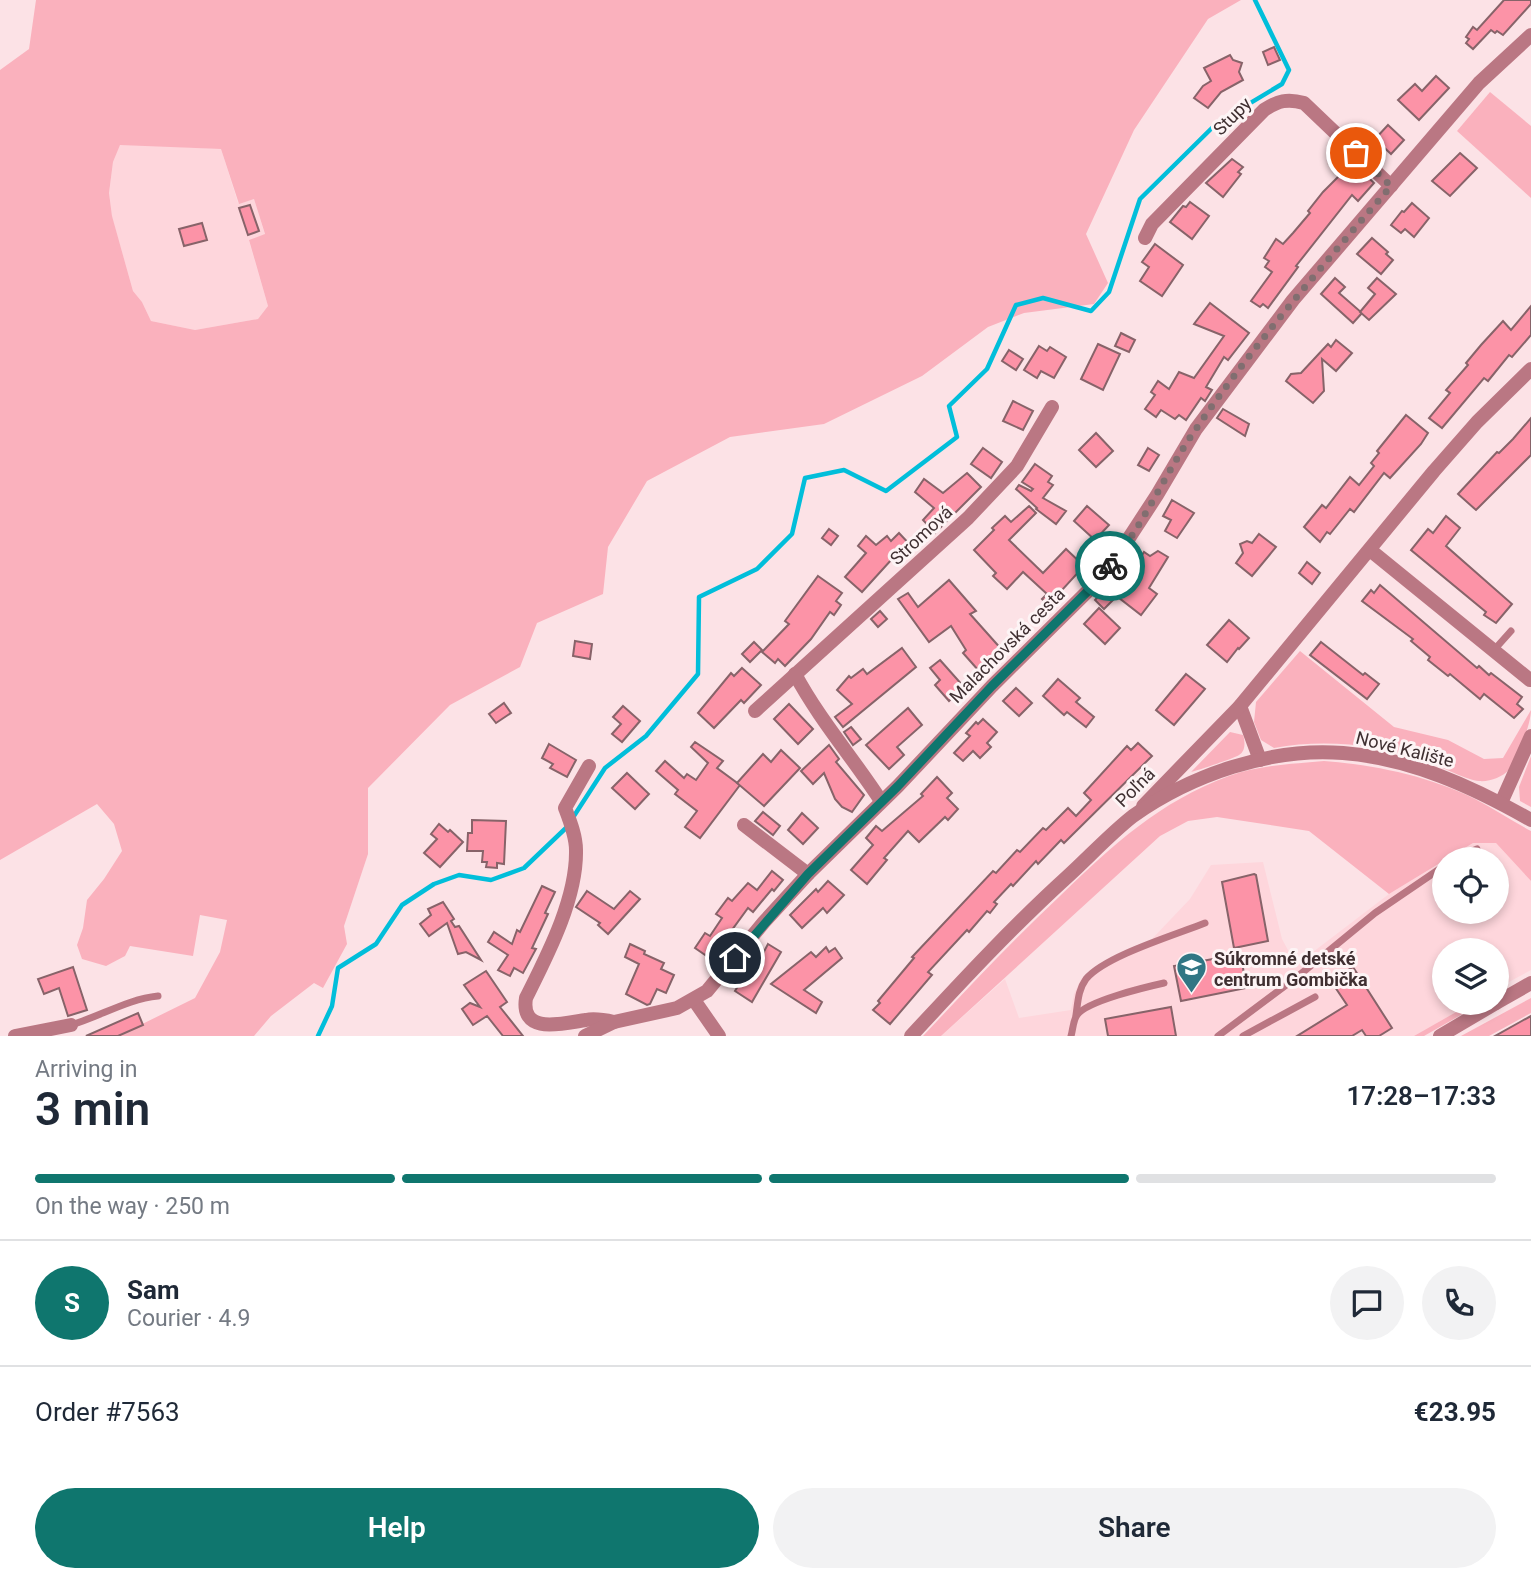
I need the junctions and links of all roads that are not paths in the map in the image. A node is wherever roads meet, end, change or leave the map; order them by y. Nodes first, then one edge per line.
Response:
1 (1531, 35) edge
2 (1391, 186) junction
3 (1145, 238) dead end
4 (1531, 369) edge
5 (1052, 407) dead end
6 (1370, 550) junction
7 (1511, 631) dead end
8 (1494, 650) junction
9 (795, 674) junction
10 (1530, 680) edge
11 (1240, 706) junction
12 (755, 711) dead end
13 (1531, 736) edge
14 (1260, 760) junction
15 (589, 766) dead end
16 (881, 801) junction
17 (1501, 803) junction
18 (1132, 817) junction
19 (1531, 820) edge
20 (744, 825) dead end
21 (808, 874) junction
22 (1432, 874) edge
23 (1205, 923) dead end
24 (1164, 983) dead end
25 (1531, 984) edge
26 (158, 996) dead end
27 (1509, 996) edge
28 (1315, 997) dead end
29 (694, 1000) junction
30 (1076, 1015) junction
31 (1476, 1015) edge
32 (614, 1022) junction
33 (71, 1025) joint
34 (15, 1036) edge
35 (585, 1036) edge
36 (719, 1036) edge
37 (911, 1036) edge
38 (1072, 1036) edge
39 (1217, 1036) edge
40 (1243, 1036) edge
41 (1440, 1036) edge

1 - 2 street, Malachovská cesta
2 - 3 street, Stupy
2 - 16 street, Malachovská cesta
4 - 6 street, Poľná
5 - 9 street, Stromová
6 - 8 street
6 - 11 street, Poľná
7 - 8 lane
8 - 10 street
9 - 12 street, Stromová
9 - 16 street
11 - 14 street
11 - 18 street, Poľná
13 - 17 street
14 - 17 street, Nové Kalište
14 - 18 street, Nové Kalište
15 - 32 street, Malachovská cesta
16 - 21 street, Malachovská cesta
17 - 19 street, Nové Kalište
18 - 37 street, Poľná
20 - 21 street
21 - 29 street, Malachovská cesta
22 - 39 lane
23 - 30 lane
24 - 30 lane
25 - 27 street
26 - 33 lane
28 - 40 lane
29 - 32 street, Malachovská cesta
29 - 36 street
30 - 38 lane
31 - 41 street
32 - 35 street, Malachovská cesta
33 - 34 street

